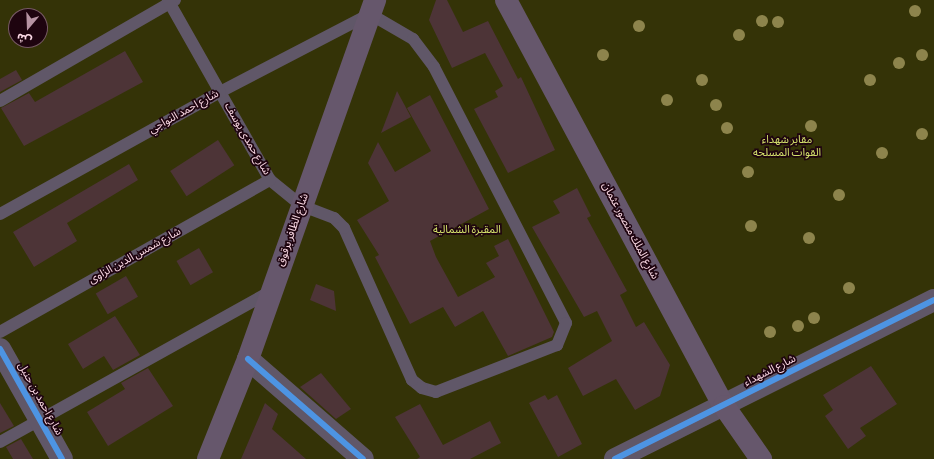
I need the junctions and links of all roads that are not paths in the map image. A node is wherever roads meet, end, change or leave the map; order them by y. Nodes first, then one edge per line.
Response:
1 (506, 0) edge
2 (171, 1) edge
3 (372, 7) edge
4 (220, 92) junction
5 (0, 101) edge
6 (270, 180) junction
7 (302, 206) junction
8 (0, 214) edge
9 (272, 290) junction
10 (934, 300) edge
11 (0, 332) edge
12 (0, 349) edge
13 (248, 359) junction
14 (724, 406) junction
15 (41, 419) junction
16 (0, 442) edge
17 (62, 459) edge
18 (208, 459) edge
19 (363, 459) edge
20 (615, 459) edge
21 (761, 459) edge

1 - 14 main road, شارع الملك منصور عثمان
2 - 4 lane, شارع حمدى يوسف
2 - 5 lane
3 - 4 lane, شارع احمد النواجي
3 - 7 main road, شارع الظافر برقوق
3 - 7 lane, شارع حمدى يوسف
4 - 6 lane, شارع حمدى يوسف
4 - 8 lane, شارع احمد النواجي
6 - 7 lane, شارع حمدى يوسف
6 - 11 lane, شارع شمس الدين الزاوى
7 - 9 main road, شارع الظافر برقوق
9 - 13 main road, شارع الظافر برقوق
9 - 15 lane
10 - 14 street, شارع الشهداء
12 - 15 street, شارع احمد بن حنبل
13 - 18 main road, شارع الظافر برقوق
13 - 19 street
14 - 20 street, شارع الشهداء
14 - 21 main road, شارع الملك منصور عثمان
15 - 16 lane
15 - 17 street, شارع احمد بن حنبل

